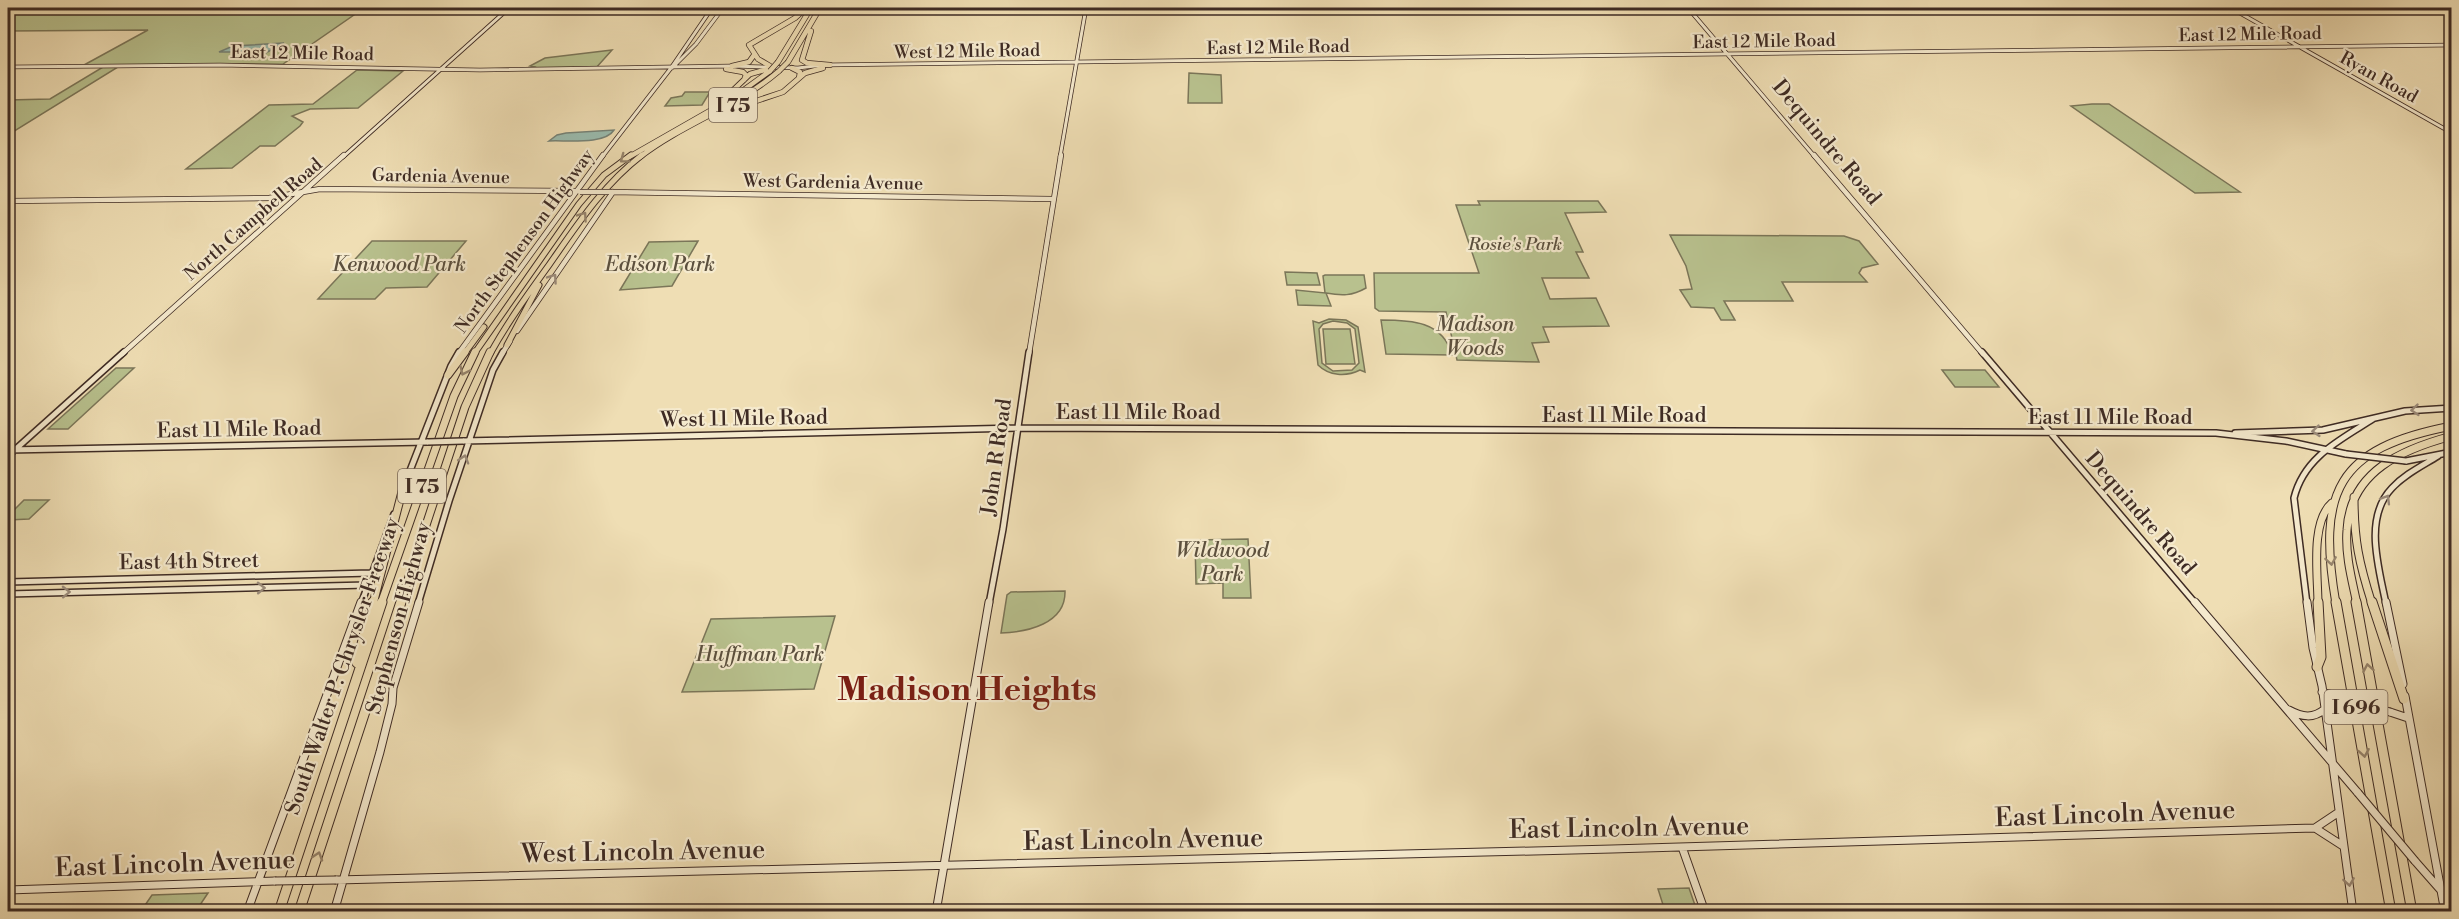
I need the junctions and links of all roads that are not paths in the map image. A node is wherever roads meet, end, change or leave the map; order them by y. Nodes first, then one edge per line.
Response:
1 (509, 8) edge
2 (712, 8) edge
3 (722, 8) edge
4 (809, 8) edge
5 (820, 8) edge
6 (1086, 8) edge
7 (1688, 8) edge
8 (2231, 8) edge
9 (714, 21) junction
10 (810, 28) junction
11 (694, 33) junction
12 (705, 33) junction
13 (696, 44) junction
14 (2451, 45) edge
15 (2299, 47) junction
16 (754, 55) junction
17 (1729, 55) junction
18 (802, 60) junction
19 (1077, 63) junction
20 (785, 64) junction
21 (830, 65) junction
22 (732, 66) junction
23 (856, 66) junction
24 (8, 67) edge
25 (748, 67) junction
26 (811, 67) junction
27 (714, 68) junction
28 (792, 68) junction
29 (823, 68) junction
30 (596, 69) joint
31 (671, 69) junction
32 (726, 69) junction
33 (773, 69) junction
34 (441, 70) junction
35 (799, 78) junction
36 (744, 80) junction
37 (674, 129) junction
38 (683, 131) junction
39 (2451, 133) edge
40 (307, 190) junction
41 (578, 192) junction
42 (611, 192) junction
43 (269, 198) junction
44 (297, 198) junction
45 (1052, 199) junction
46 (8, 201) edge
47 (546, 269) junction
48 (519, 287) junction
49 (507, 345) junction
50 (448, 375) junction
51 (2451, 408) edge
52 (2373, 419) junction
53 (2451, 426) edge
54 (1018, 428) junction
55 (2049, 433) junction
56 (2230, 433) junction
57 (2451, 436) edge
58 (471, 441) junction
59 (425, 442) junction
60 (2302, 444) junction
61 (2334, 444) junction
62 (11, 450) edge
63 (2327, 450) junction
64 (2451, 452) edge
65 (2346, 454) junction
66 (8, 456) edge
67 (2438, 456) junction
68 (2315, 458) junction
69 (403, 488) junction
70 (2354, 496) junction
71 (2332, 503) junction
72 (371, 573) junction
73 (8, 582) edge
74 (367, 585) junction
75 (8, 594) edge
76 (2317, 667) junction
77 (2322, 692) junction
78 (2340, 697) joint
79 (350, 698) junction
80 (2404, 699) junction
81 (2279, 701) junction
82 (2325, 709) junction
83 (2390, 712) joint
84 (2408, 718) junction
85 (2332, 764) junction
86 (2339, 812) junction
87 (2315, 828) junction
88 (2343, 846) junction
89 (1682, 847) junction
90 (944, 865) junction
91 (340, 879) junction
92 (258, 881) junction
93 (274, 881) joint
94 (8, 890) edge
95 (2442, 891) junction
96 (2451, 903) edge
97 (247, 912) edge
98 (279, 912) edge
99 (299, 912) edge
100 (334, 912) edge
101 (936, 912) edge
102 (1705, 912) edge
103 (2353, 912) edge
104 (2391, 912) edge
105 (2412, 912) edge
106 (2445, 912) edge

1 - 34 main road, North Campbell Road
2 - 9 main road
2 - 11 main road, North Stephenson Highway
3 - 9 main road, North Stephenson Highway
4 - 16 highway
4 - 33 highway, I 75, bridge
5 - 10 highway, I 75
5 - 10 highway
6 - 19 main road, John R Road
7 - 17 main road, Dequindre Road
8 - 15 main road, Ryan Road
9 - 12 main road, North Stephenson Highway
10 - 18 highway
10 - 20 highway, I 75
11 - 12 main road
11 - 13 main road
11 - 31 main road, North Stephenson Highway
12 - 13 main road, North Stephenson Highway
13 - 31 main road, North Stephenson Highway
14 - 15 main road, East 12 Mile Road
15 - 17 main road, East 12 Mile Road
15 - 39 main road, Ryan Road
16 - 22 highway
16 - 33 highway
17 - 19 main road, East 12 Mile Road
17 - 55 main road, Dequindre Road
18 - 20 highway
18 - 21 highway
19 - 23 main road, West 12 Mile Road
19 - 45 main road, John R Road
20 - 26 main road, West 12 Mile Road
20 - 33 highway, I 75, bridge
20 - 33 main road, West 12 Mile Road
21 - 23 main road, West 12 Mile Road
21 - 26 main road, West 12 Mile Road
22 - 25 main road, West 12 Mile Road
22 - 27 main road, West 12 Mile Road
23 - 29 main road, West 12 Mile Road
24 - 34 main road, East 12 Mile Road
25 - 32 main road, West 12 Mile Road
25 - 33 main road, West 12 Mile Road
26 - 28 main road, West 12 Mile Road
26 - 29 main road, West 12 Mile Road
27 - 31 main road, West 12 Mile Road
27 - 32 main road, West 12 Mile Road
28 - 33 main road, West 12 Mile Road
28 - 35 highway
29 - 35 highway
30 - 31 main road, West 12 Mile Road
30 - 34 main road, East 12 Mile Road
31 - 41 main road, North Stephenson Highway
32 - 36 highway
33 - 36 highway
33 - 37 highway, South Walter P. Chrysler Freeway / I 75
33 - 38 highway, I 75
34 - 40 main road, North Campbell Road
35 - 38 highway
36 - 37 highway
37 -> 48 highway, South Walter P. Chrysler Freeway / I 75
47 -> 38 highway, I 75
40 - 41 main road, Gardenia Avenue
40 - 43 main road, Gardenia Avenue
40 - 44 main road, North Campbell Road
41 - 42 main road, Gardenia Avenue, bridge
41 - 50 main road, North Stephenson Highway
42 - 45 main road, West Gardenia Avenue
49 -> 42 main road, Stephenson Highway
43 - 44 main road, Gardenia Avenue
43 - 46 main road, Gardenia Avenue
44 - 62 main road, North Campbell Road
45 - 54 main road, John R Road
47 - 49 highway
99 -> 47 highway, I 75
48 - 50 highway
48 -> 79 highway, South Walter P. Chrysler Freeway / I 75
49 - 58 main road, Stephenson Highway
50 - 59 main road, North Stephenson Highway
51 -> 52 main road, East 11 Mile Road
52 -> 56 main road, East 11 Mile Road
52 - 61 main road
53 - 71 highway, I 696
54 - 55 main road, East 11 Mile Road
54 - 58 main road, West 11 Mile Road
54 - 90 main road, John R Road
55 - 56 main road, East 11 Mile Road
55 - 81 main road, Dequindre Road
56 - 60 main road, East 11 Mile Road
57 - 70 highway, I 696
58 - 59 main road, East 11 Mile Road, bridge
91 -> 58 main road, Stephenson Highway
59 - 62 main road, East 11 Mile Road
59 - 69 main road, North Stephenson Highway
60 - 63 main road, East 11 Mile Road
60 - 68 main road
61 - 63 main road
61 - 65 main road
62 - 66 main road, North Campbell Road
63 - 65 main road, East 11 Mile Road
63 - 68 main road
64 - 67 main road, East 11 Mile Road
65 - 67 main road, East 11 Mile Road, bridge
80 -> 67 main road
68 - 76 main road
69 - 72 main road, North Stephenson Highway
69 - 79 highway
70 - 80 highway
105 -> 70 highway, I 696
71 - 76 highway
71 -> 104 highway, I 696
72 - 73 main road, East 4th Street
72 - 74 main road, North Stephenson Highway
75 -> 74 main road, East 4th Street
74 - 92 main road, North Stephenson Highway
76 - 77 main road
77 - 78 main road
77 - 82 main road
78 - 83 main road, bridge
79 - 98 highway, South Walter P. Chrysler Freeway / I 75
80 - 84 main road
81 - 82 main road
81 - 85 main road, Dequindre Road
82 - 85 main road
83 - 84 main road
84 - 95 main road
85 - 86 main road
85 - 95 main road, Dequindre Road, bridge
86 - 87 main road
86 - 88 main road
87 - 88 main road
87 - 89 main road, East Lincoln Avenue
88 -> 103 main road
89 - 90 main road, East Lincoln Avenue
89 - 102 main road
90 - 91 main road, West Lincoln Avenue
90 - 101 main road, John R Road
91 - 93 main road, East Lincoln Avenue, bridge
91 - 100 main road, Stephenson Highway
92 - 93 main road, East Lincoln Avenue
92 - 94 main road, East Lincoln Avenue
92 - 97 main road, North Stephenson Highway
95 - 96 main road, Dequindre Road
95 - 106 main road

